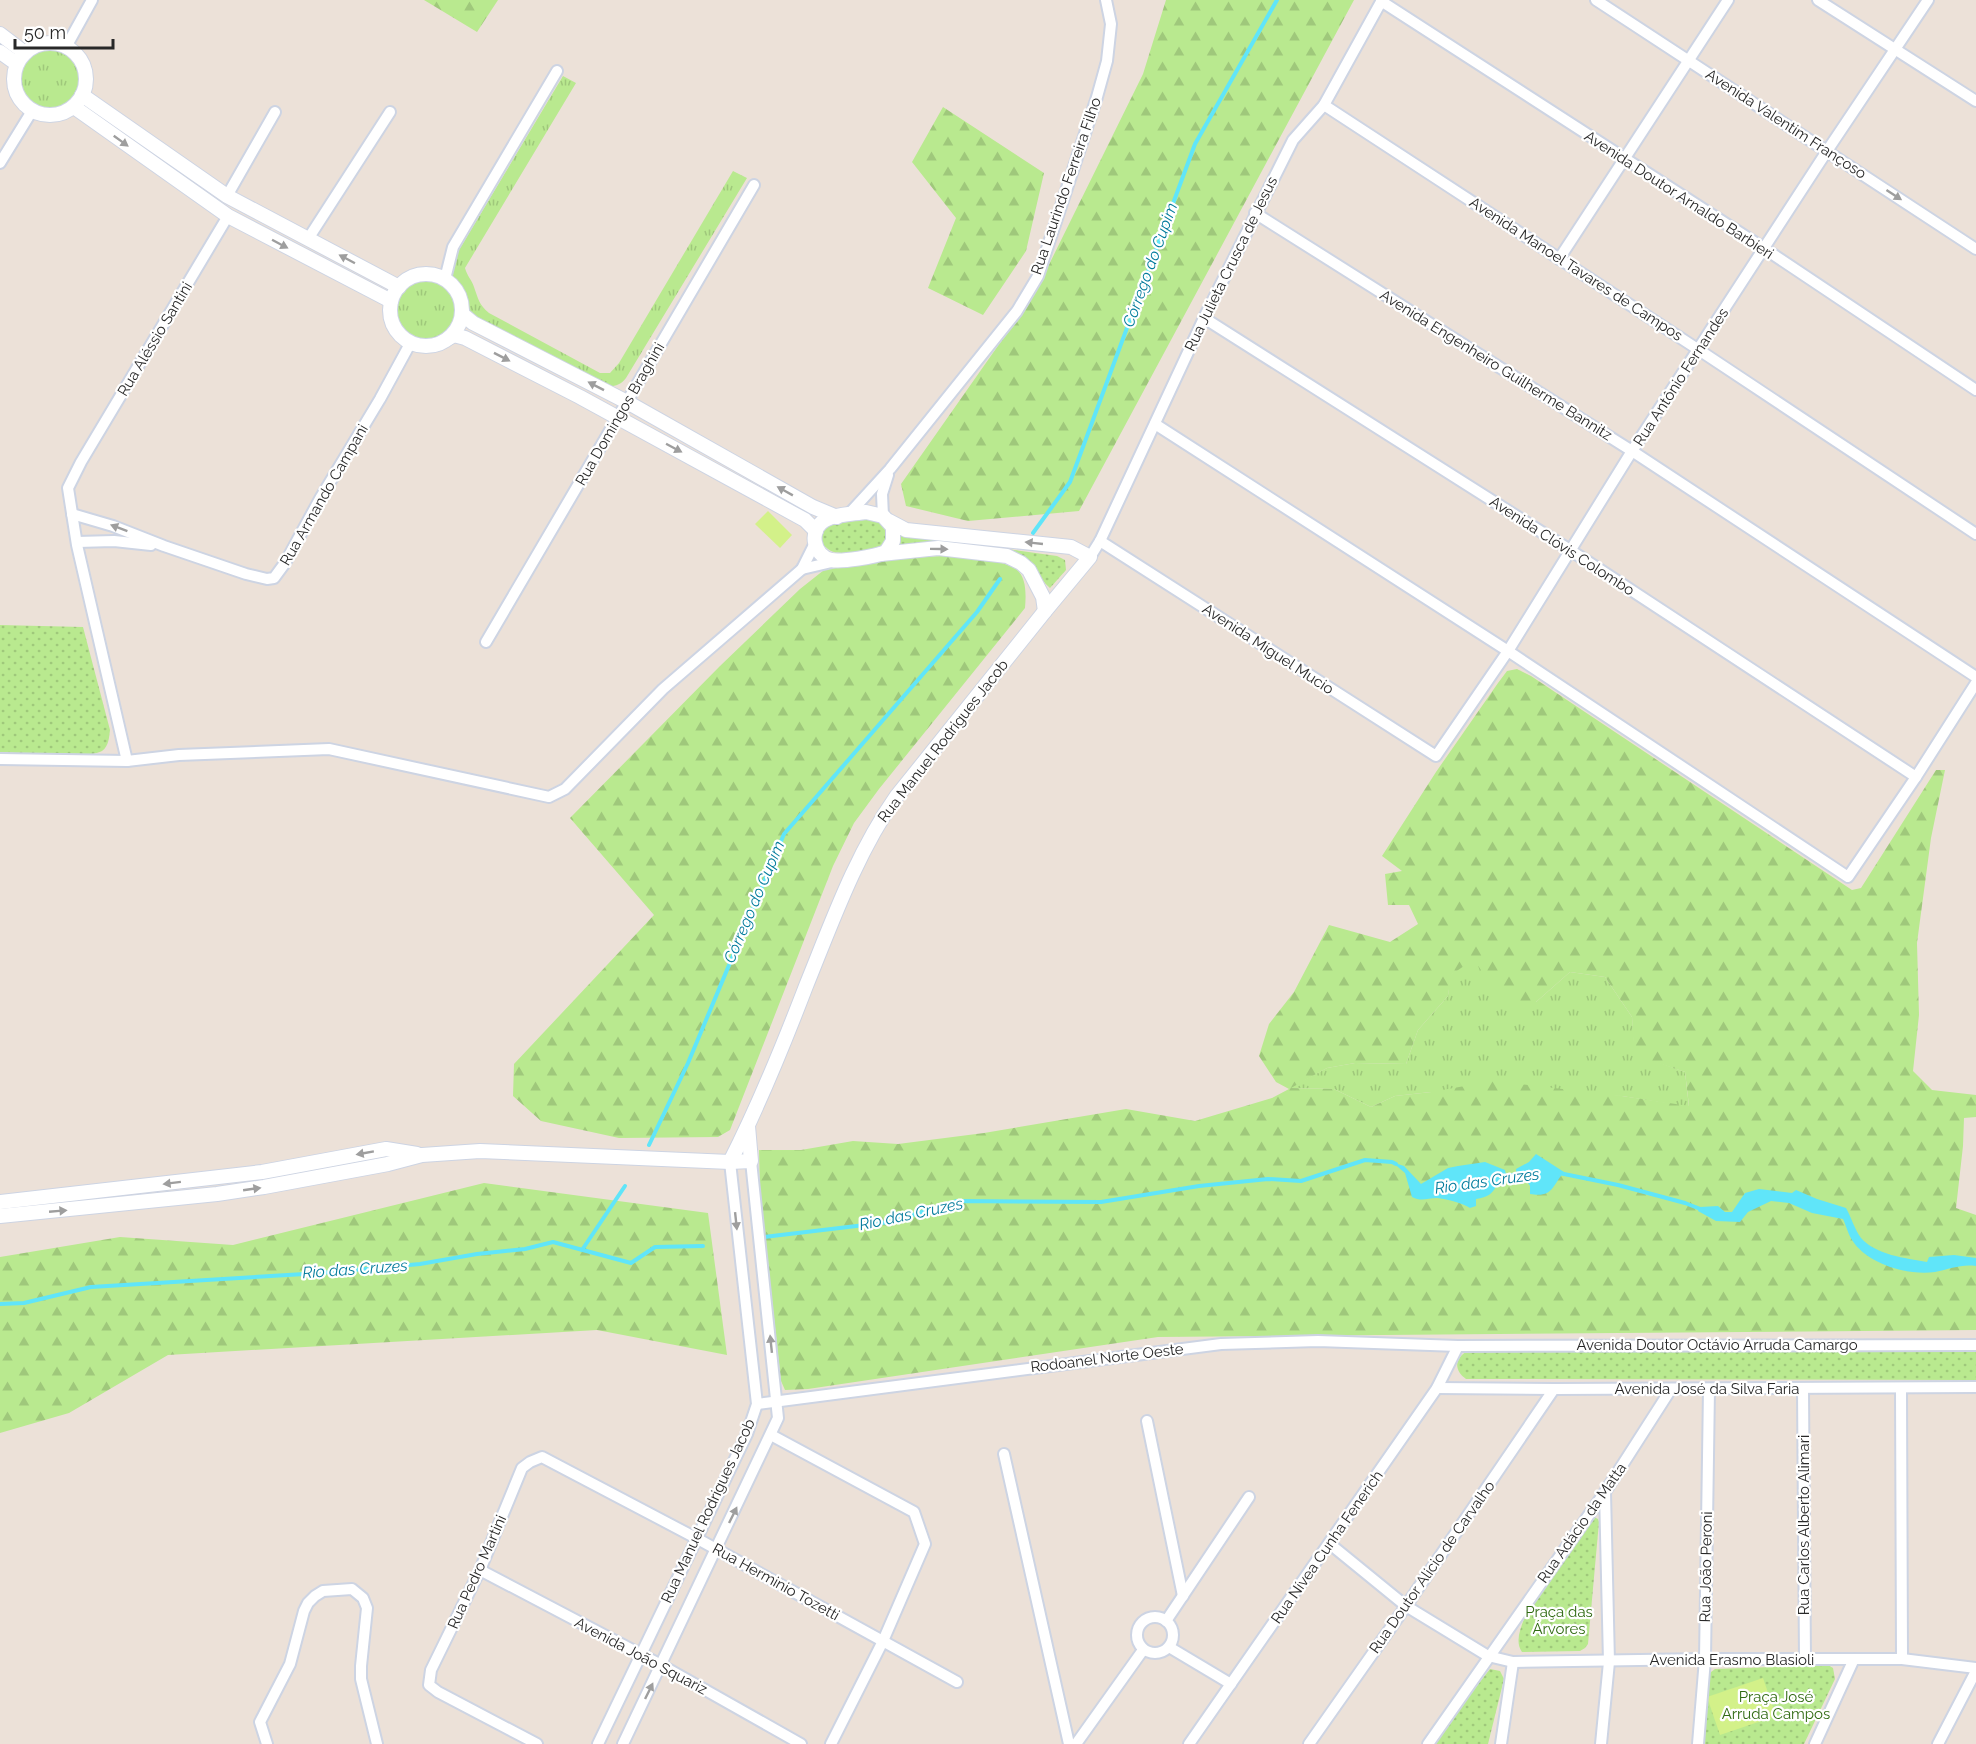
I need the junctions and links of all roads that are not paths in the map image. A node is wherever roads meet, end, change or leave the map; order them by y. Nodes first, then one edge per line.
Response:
1 (92, 0) edge
2 (1106, 0) edge
3 (1596, 0) edge
4 (1728, 0) edge
5 (1818, 0) edge
6 (1928, 0) edge
7 (1382, 1) edge
8 (0, 34) edge
9 (66, 48) junction
10 (1897, 49) junction
11 (0, 52) edge
12 (21, 58) junction
13 (1688, 61) junction
14 (557, 71) dead end
15 (82, 95) junction
16 (1976, 101) edge
17 (1324, 105) junction
18 (74, 107) junction
19 (32, 111) junction
20 (275, 112) dead end
21 (390, 112) dead end
22 (1827, 151) junction
23 (1624, 160) junction
24 (0, 163) edge
25 (754, 185) dead end
26 (227, 196) junction
27 (1255, 213) junction
28 (228, 216) junction
29 (308, 239) junction
30 (1765, 249) junction
31 (1976, 249) edge
32 (1559, 259) junction
33 (445, 279) junction
34 (399, 287) junction
35 (392, 301) junction
36 (462, 314) junction
37 (1204, 318) junction
38 (449, 338) junction
39 (411, 342) junction
40 (1699, 350) junction
41 (1976, 390) edge
42 (627, 402) junction
43 (617, 418) junction
44 (1155, 424) junction
45 (1632, 451) junction
46 (890, 469) junction
47 (72, 514) junction
48 (842, 516) junction
49 (886, 519) junction
50 (1976, 534) edge
51 (815, 537) junction
52 (1101, 541) junction
53 (77, 542) junction
54 (164, 546) junction
55 (1570, 550) junction
56 (881, 554) junction
57 (1090, 557) junction
58 (836, 561) junction
59 (802, 569) junction
60 (1045, 611) junction
61 (486, 642) dead end
62 (1508, 651) junction
63 (1976, 677) edge
64 (1976, 683) edge
65 (1436, 756) joint
66 (0, 759) edge
67 (127, 761) junction
68 (1916, 777) junction
69 (748, 1126) junction
70 (422, 1155) junction
71 (751, 1161) junction
72 (730, 1162) junction
73 (0, 1202) edge
74 (0, 1216) edge
75 (1976, 1345) edge
76 (1458, 1346) junction
77 (1976, 1387) edge
78 (1437, 1388) junction
79 (1554, 1389) junction
80 (1671, 1389) junction
81 (1709, 1389) junction
82 (1803, 1389) junction
83 (1901, 1389) junction
84 (777, 1403) junction
85 (757, 1404) junction
86 (1147, 1420) dead end
87 (771, 1435) junction
88 (1004, 1454) dead end
89 (530, 1462) joint
90 (1605, 1492) junction
91 (1249, 1497) dead end
92 (696, 1538) junction
93 (1330, 1544) junction
94 (716, 1550) junction
95 (480, 1570) junction
96 (1183, 1596) junction
97 (1406, 1606) junction
98 (1166, 1621) junction
99 (883, 1641) junction
100 (1169, 1647) junction
101 (1143, 1650) junction
102 (642, 1655) junction
103 (1488, 1656) junction
104 (1705, 1659) junction
105 (1854, 1659) junction
106 (1902, 1659) junction
107 (1806, 1660) junction
108 (1513, 1662) junction
109 (1609, 1662) junction
110 (661, 1665) junction
111 (1976, 1670) edge
112 (957, 1682) dead end
113 (1231, 1684) junction
114 (267, 1744) edge
115 (377, 1744) edge
116 (537, 1744) edge
117 (598, 1744) edge
118 (623, 1744) edge
119 (801, 1744) edge
120 (831, 1744) edge
121 (1069, 1744) edge
122 (1076, 1744) edge
123 (1189, 1744) edge
124 (1309, 1744) edge
125 (1428, 1744) edge
126 (1501, 1744) edge
127 (1601, 1744) edge
128 (1698, 1744) edge
129 (1815, 1744) edge
130 (1938, 1744) edge

1 - 9 street
2 - 46 street, Rua Laurindo Ferreira Filho
3 - 13 street, Avenida Valentim Françoso
4 - 13 street
5 - 10 street
6 - 10 street, Rua Antônio Fernandes
7 - 17 street, Rua Julieta Crusca de Jesus
7 - 23 street, Avenida Doutor Arnaldo Barbieri
8 - 12 street
9 - 12 street
9 - 15 street
10 - 16 street
10 - 22 street, Rua Antônio Fernandes
11 - 12 street
12 - 19 street
13 - 22 street, Avenida Valentim Françoso
13 - 23 street
14 - 33 street
15 - 18 street
15 - 26 street
17 - 27 street, Rua Julieta Crusca de Jesus
17 - 32 street, Avenida Manoel Tavares de Campos
18 - 19 street
18 -> 28 street
19 - 24 street
20 - 26 street
21 - 29 street
22 - 30 street, Rua Antônio Fernandes
22 -> 31 street, Avenida Valentim Françoso
23 - 30 street, Avenida Doutor Arnaldo Barbieri
23 - 32 street
25 - 42 street, Rua Domingos Braghini
26 - 29 street
27 - 37 street, Rua Julieta Crusca de Jesus
27 - 45 street, Avenida Engenheiro Guilherme Bannitz
28 -> 35 street
28 - 47 street, Rua Aléssio Santini
34 -> 29 street
30 - 40 street, Rua Antônio Fernandes
30 - 41 street, Avenida Doutor Arnaldo Barbieri
32 - 40 street, Avenida Manoel Tavares de Campos
33 - 34 street
33 - 36 street
34 - 35 street
35 - 39 street
36 - 38 street
42 -> 36 street
37 - 44 street, Rua Julieta Crusca de Jesus
37 - 55 street, Avenida Clóvis Colombo
38 - 39 street
38 -> 43 street
39 - 54 street, Rua Armando Campani
40 - 45 street, Rua Antônio Fernandes
40 - 50 street, Avenida Manoel Tavares de Campos
42 - 43 street, Rua Domingos Braghini
48 -> 42 street
43 -> 51 street
43 - 61 street, Rua Domingos Braghini
44 - 52 street, Rua Julieta Crusca de Jesus
44 - 62 street
45 - 55 street, Rua Antônio Fernandes
45 - 63 street, Avenida Engenheiro Guilherme Bannitz
46 - 48 street, Rua Laurindo Ferreira Filho
46 - 49 street
47 - 53 street, Rua Aléssio Santini
54 -> 47 street, Rua Armando Campani
48 - 49 street
48 - 51 street
49 - 56 street
57 -> 49 street
51 - 58 street
51 - 59 street
52 - 57 street, Rua Manuel Rodrigues Jacob
52 - 65 street, Avenida Miguel Mucio
53 - 54 street, Rua Armando Campani
53 - 67 street, Rua Aléssio Santini
55 - 62 street, Rua Antônio Fernandes
55 - 68 street, Avenida Clóvis Colombo
56 - 58 street
56 -> 60 street
57 - 60 street, Rua Manuel Rodrigues Jacob
58 - 59 street
59 - 67 street
60 - 69 street, Rua Manuel Rodrigues Jacob
62 - 65 street, Rua Antônio Fernandes
62 - 68 street
64 - 68 street
66 - 67 street
69 - 71 street, Rua Manuel Rodrigues Jacob
69 - 72 street, Rua Manuel Rodrigues Jacob
70 - 72 street
70 -> 73 street
74 -> 70 street
71 - 72 street
84 -> 71 street, Rua Manuel Rodrigues Jacob
72 -> 85 street, Rua Manuel Rodrigues Jacob
75 - 76 street, Avenida Doutor Octávio Arruda Camargo
76 - 78 street, Rua Nívea Cunha Fenerich
76 - 84 street, Rodoanel Norte Oeste
77 - 83 street, Avenida José da Silva Faria
78 - 79 street, Avenida José da Silva Faria
78 - 93 street, Rua Nívea Cunha Fenerich
79 - 80 street, Avenida José da Silva Faria
79 - 97 street, Rua Doutor Alicio de Carvalho
80 - 81 street, Avenida José da Silva Faria
80 - 90 street, Rua Adácio da Matta
81 - 82 street, Avenida José da Silva Faria
81 - 104 street, Rua João Peroni
82 - 83 street, Avenida José da Silva Faria
82 - 107 street, Rua Carlos Alberto Alimari
83 - 106 street
84 - 85 street, Rodoanel Norte Oeste
84 - 87 street, Rua Manuel Rodrigues Jacob
85 - 92 street, Rua Manuel Rodrigues Jacob
86 - 96 street
94 -> 87 street, Rua Manuel Rodrigues Jacob
87 - 99 street
88 - 121 street
89 - 92 street, Rua Herminio Tozetti
89 - 95 street, Rua Pedro Martini
90 - 103 street, Rua Adácio da Matta
90 - 109 street
91 - 96 street
92 - 94 street, Rua Herminio Tozetti
92 - 102 street, Rua Manuel Rodrigues Jacob
93 - 97 street, Avenida Erasmo Blasioli
93 - 113 street, Rua Nívea Cunha Fenerich
94 - 99 street, Rua Herminio Tozetti
94 - 110 street, Rua Manuel Rodrigues Jacob
95 - 102 street, Avenida João Squariz
95 - 116 street, Rua Pedro Martini
96 - 98 street
97 - 103 street, Avenida Erasmo Blasioli
97 - 124 street, Rua Doutor Alicio de Carvalho
98 - 100 street
98 - 101 street
99 - 112 street, Rua Herminio Tozetti
99 - 120 street
100 - 101 street
100 - 113 street
101 - 122 street
102 - 110 street, Avenida João Squariz
102 - 117 street, Rua Manuel Rodrigues Jacob
103 - 108 street, Avenida Erasmo Blasioli
103 - 125 street, Rua Adácio da Matta
104 - 107 street, Avenida Erasmo Blasioli
104 - 109 street, Avenida Erasmo Blasioli
104 - 128 street, Rua João Peroni
105 - 106 street, Avenida Erasmo Blasioli
105 - 107 street, Avenida Erasmo Blasioli
105 - 129 street
106 - 111 street, Avenida Erasmo Blasioli
108 - 109 street, Avenida Erasmo Blasioli
108 - 126 street
109 - 127 street
118 -> 110 street, Rua Manuel Rodrigues Jacob
110 - 119 street, Avenida João Squariz
111 - 130 street
113 - 123 street, Rua Nívea Cunha Fenerich
114 - 115 street

